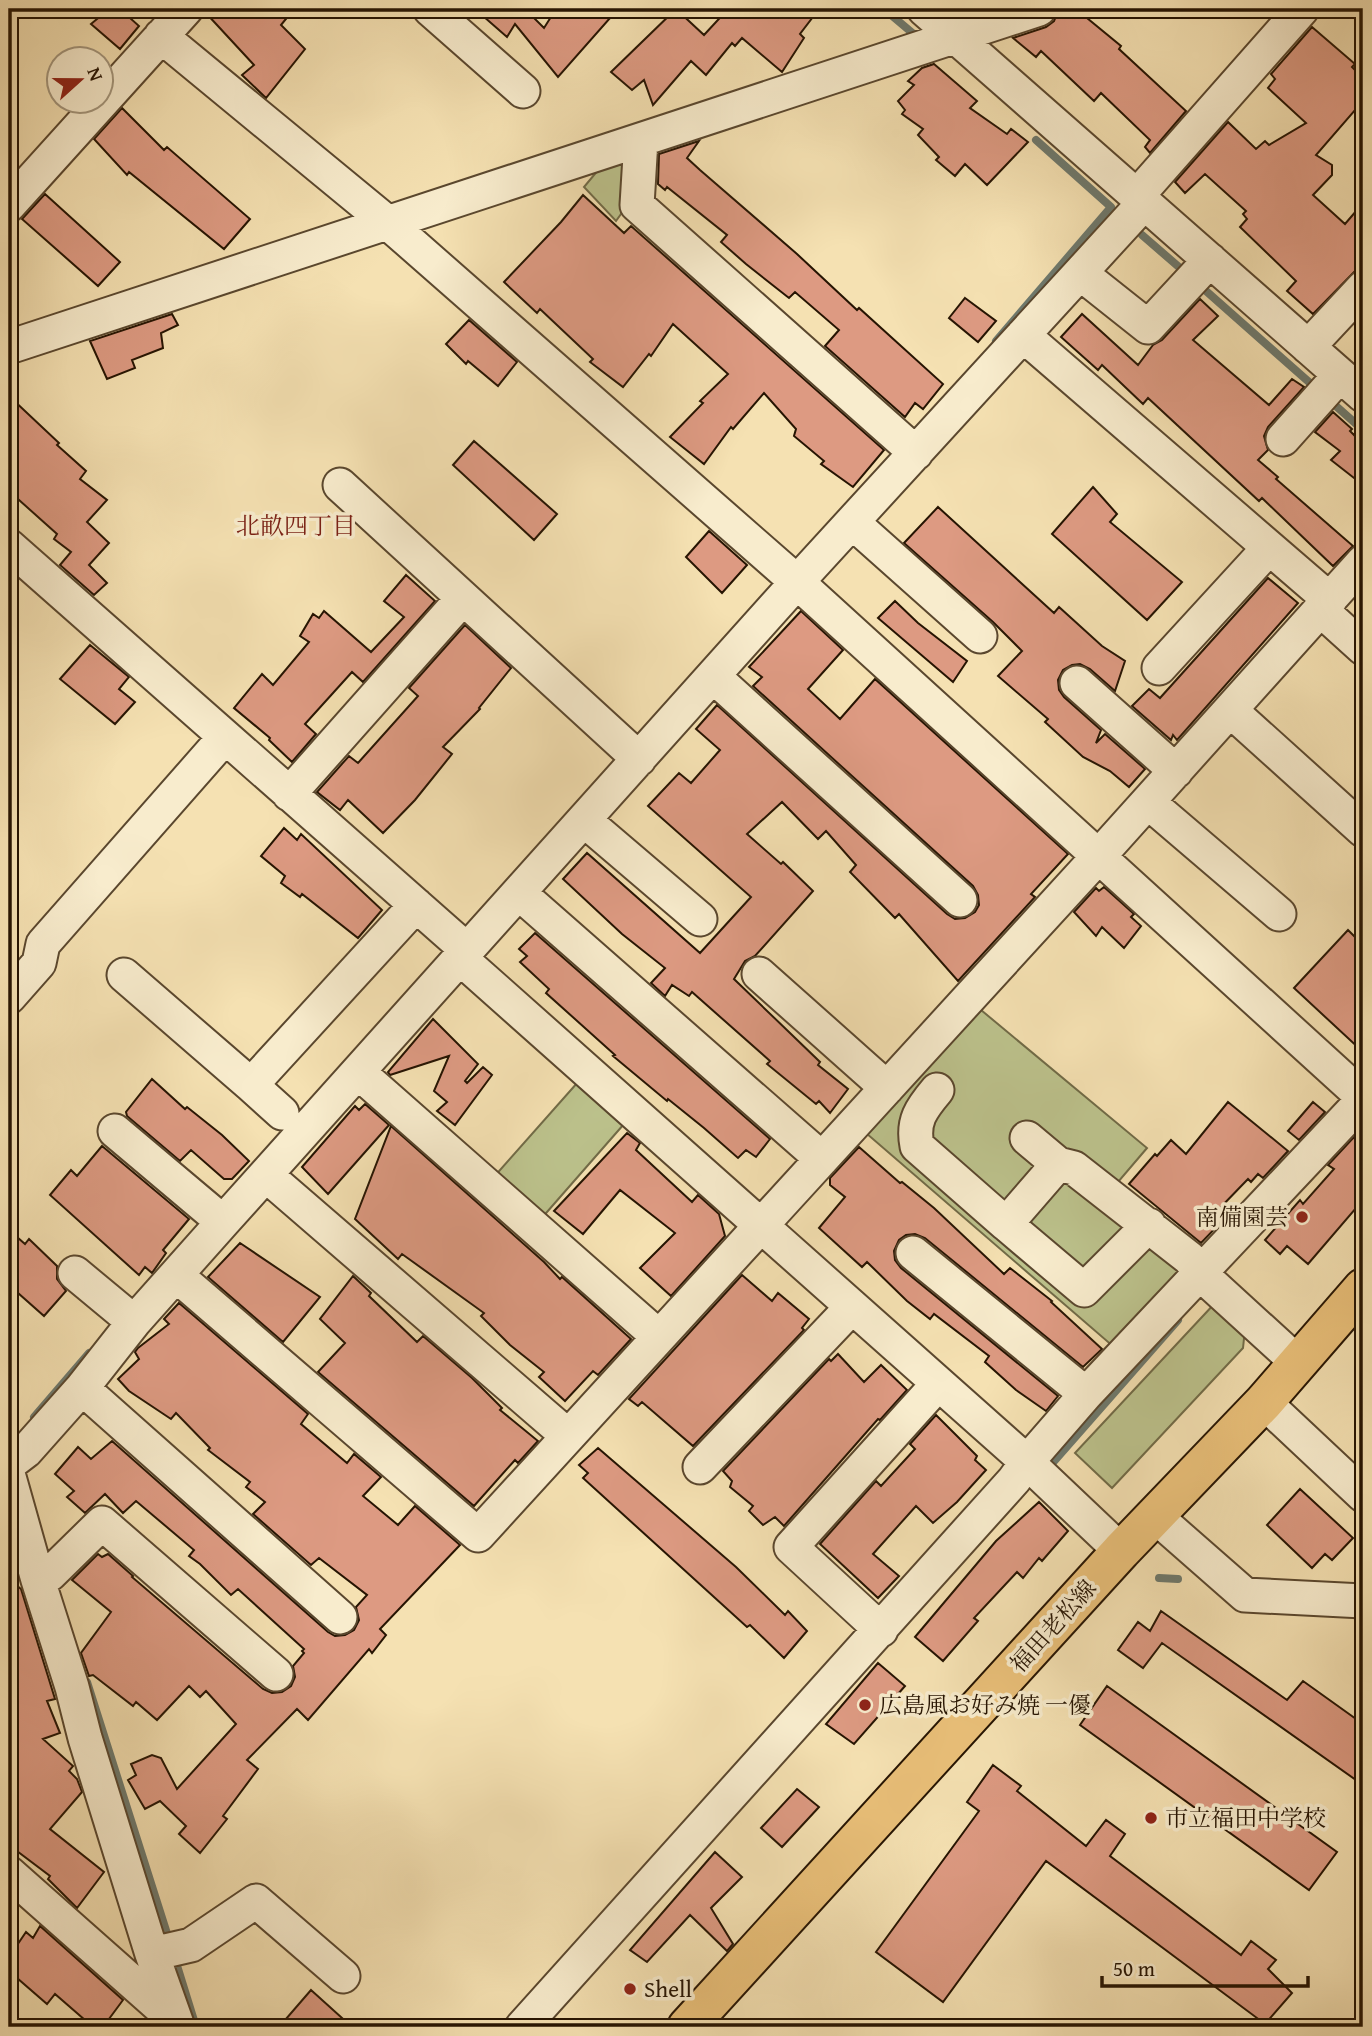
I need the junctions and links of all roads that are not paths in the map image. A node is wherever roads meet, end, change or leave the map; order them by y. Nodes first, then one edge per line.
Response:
1 (186, 9) edge
2 (430, 9) edge
3 (924, 9) edge
4 (1039, 9) edge
5 (1302, 9) edge
6 (161, 36) junction
7 (955, 37) junction
8 (523, 91) dead end
9 (641, 140) junction
10 (1141, 199) junction
11 (9, 205) edge
12 (381, 218) junction
13 (1210, 260) junction
14 (1080, 273) junction
15 (1363, 288) edge
16 (1023, 335) junction
17 (1308, 346) junction
18 (9, 347) edge
19 (1352, 385) edge
20 (1283, 439) dead end
21 (916, 453) junction
22 (340, 485) dead end
23 (852, 522) junction
24 (9, 546) edge
25 (1269, 548) junction
26 (1363, 562) edge
27 (797, 582) junction
28 (463, 598) junction
29 (1325, 605) junction
30 (980, 636) dead end
31 (1363, 649) edge
32 (1159, 668) dead end
33 (713, 676) junction
34 (1077, 683) dead end
35 (1230, 710) junction
36 (225, 737) junction
37 (639, 759) junction
38 (1176, 771) junction
39 (289, 794) junction
40 (1148, 802) junction
41 (584, 820) junction
42 (1363, 830) edge
43 (1098, 857) junction
44 (519, 893) junction
45 (960, 900) dead end
46 (416, 905) junction
47 (1279, 914) dead end
48 (700, 919) dead end
49 (464, 954) junction
50 (759, 974) dead end
51 (124, 975) dead end
52 (9, 997) edge
53 (358, 1072) junction
54 (251, 1085) junction
55 (887, 1088) junction
56 (937, 1090) dead end
57 (1363, 1098) edge
58 (282, 1113) dead end
59 (116, 1131) dead end
60 (1027, 1138) dead end
61 (822, 1159) junction
62 (1058, 1164) junction
63 (266, 1175) junction
64 (223, 1222) junction
65 (1006, 1224) junction
66 (761, 1225) junction
67 (1149, 1225) junction
68 (913, 1252) dead end
69 (75, 1273) dead end
70 (176, 1275) junction
71 (1207, 1280) junction
72 (1363, 1288) edge
73 (852, 1307) junction
74 (134, 1322) junction
75 (659, 1337) junction
76 (1298, 1363) junction
77 (937, 1384) junction
78 (82, 1388) junction
79 (1086, 1394) junction
80 (1264, 1402) junction
81 (568, 1436) junction
82 (1027, 1462) junction
83 (15, 1463) edge
84 (700, 1467) dead end
85 (1363, 1495) edge
86 (1155, 1516) junction
87 (1121, 1551) junction
88 (47, 1574) junction
89 (1363, 1601) edge
90 (340, 1617) dead end
91 (881, 1630) junction
92 (275, 1674) dead end
93 (9, 1873) edge
94 (163, 1951) junction
95 (343, 1976) dead end
96 (169, 2022) edge
97 (522, 2027) edge
98 (687, 2027) edge

1 - 6 street
2 - 8 street
3 - 7 street
4 - 7 street
5 - 10 street
6 - 11 street
6 - 12 street
7 - 9 street
7 - 10 street
9 - 12 street
9 - 21 street
10 - 13 street
10 - 14 street
12 - 18 street
12 - 27 street
13 - 14 street
13 - 17 street
14 - 16 street
15 - 17 street
16 - 21 street
16 - 25 street
17 - 19 street
19 - 20 street
21 - 23 street
22 - 28 street
23 - 27 street
23 - 30 street
24 - 36 street
25 - 29 street
25 - 32 street
26 - 29 street
27 - 33 street
27 - 43 street
28 - 37 street
28 - 39 street
29 - 31 street
29 - 35 street
33 - 37 street
33 - 45 street
34 - 38 street
35 - 38 street
35 - 42 street
36 - 39 street
36 - 52 street
37 - 41 street
38 - 40 street
39 - 46 street
40 - 43 street
40 - 47 street
41 - 44 street
41 - 48 street
43 - 55 street
43 - 57 street
44 - 49 street
44 - 61 street
46 - 49 street
46 - 54 street
49 - 53 street
49 - 66 street
50 - 55 street
51 - 54 street
53 - 63 street
53 - 75 street
54 - 58 street
55 - 61 street
56 - 65 street
57 - 71 street
59 - 64 street
60 - 62 street
61 - 66 street
62 - 65 street
62 - 67 street
63 - 64 street
63 - 81 street
64 - 70 street
65 - 67 street
66 - 73 street
66 - 75 street
67 - 71 street
68 - 79 street
69 - 74 street
70 - 74 street
70 - 81 street
71 - 76 street
71 - 79 street
72 - 76 main road, 福田老松線
73 - 77 street
73 - 84 street
74 - 78 street
75 - 81 street
76 - 80 main road, 福田老松線
77 - 82 street
77 - 91 street
78 - 83 street
78 - 90 street
79 - 82 street
80 - 85 street
80 - 86 main road, 福田老松線
82 - 87 street
82 - 91 street
83 - 88 street
86 - 87 main road, 福田老松線
86 - 89 street
87 - 98 main road, 福田老松線
88 - 92 street
88 - 94 street
91 - 97 street
93 - 96 street
94 - 95 street
94 - 96 street

